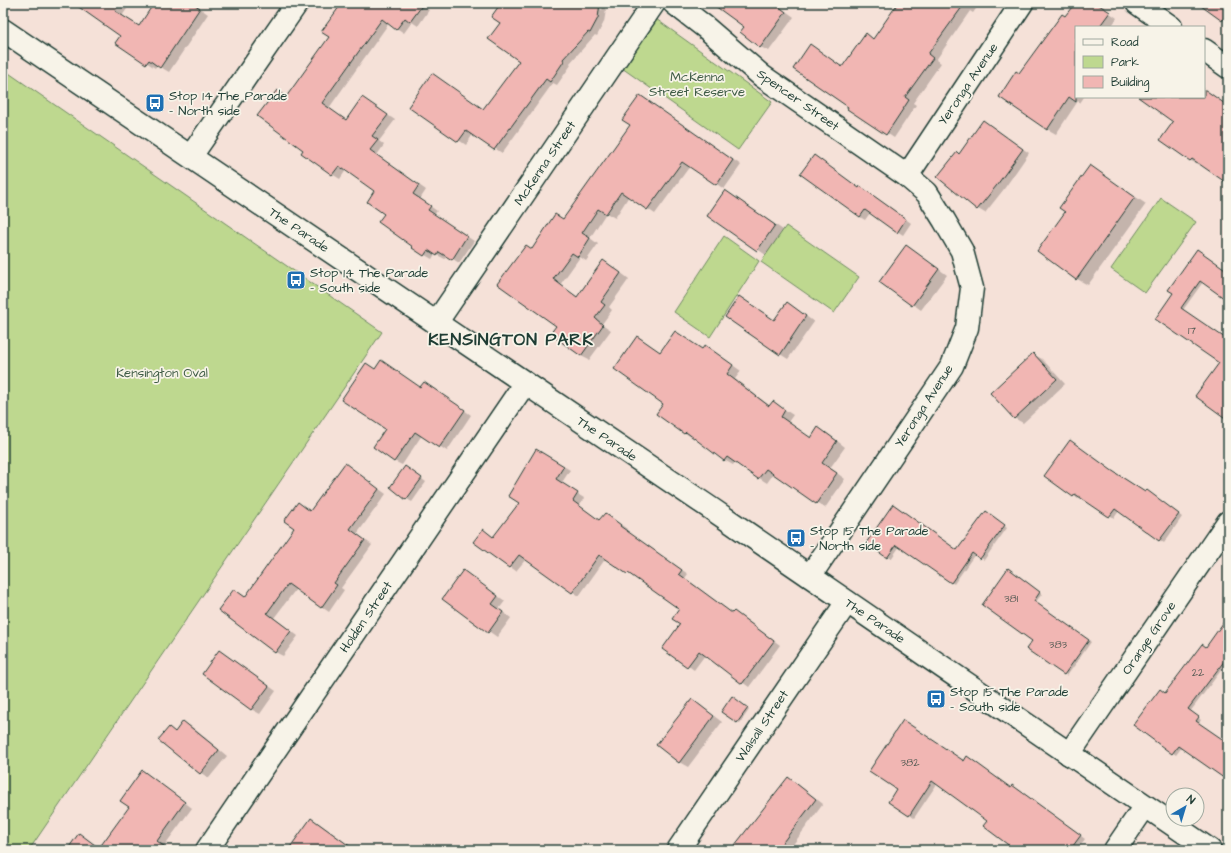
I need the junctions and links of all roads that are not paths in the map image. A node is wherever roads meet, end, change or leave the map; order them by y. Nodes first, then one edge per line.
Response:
1 (297, 3) edge
2 (654, 3) edge
3 (674, 3) edge
4 (1022, 3) edge
5 (1136, 3) edge
6 (1170, 26) edge
7 (3, 30) edge
8 (1205, 51) edge
9 (1228, 67) edge
10 (191, 156) junction
11 (907, 176) junction
12 (436, 323) junction
13 (525, 383) junction
14 (1228, 522) edge
15 (810, 576) junction
16 (847, 602) junction
17 (1069, 754) junction
18 (1145, 806) junction
19 (207, 850) edge
20 (678, 850) edge
21 (1115, 850) edge
22 (1210, 850) edge

1 - 10 street
2 - 12 street, McKenna Street
3 - 11 street, Spencer Street
4 - 11 street, Yeronga Avenue
5 - 6 street
7 - 10 street, The Parade
8 - 9 street
10 - 12 street, The Parade
11 - 15 street, Yeronga Avenue
12 - 13 street, The Parade
13 - 15 street, The Parade
13 - 19 street, Holden Street
14 - 17 street, Orange Grove
15 - 16 street, The Parade
16 - 17 street, The Parade
16 - 20 street, Walsall Street
17 - 18 street, The Parade
18 - 21 street
18 - 22 street, The Parade

